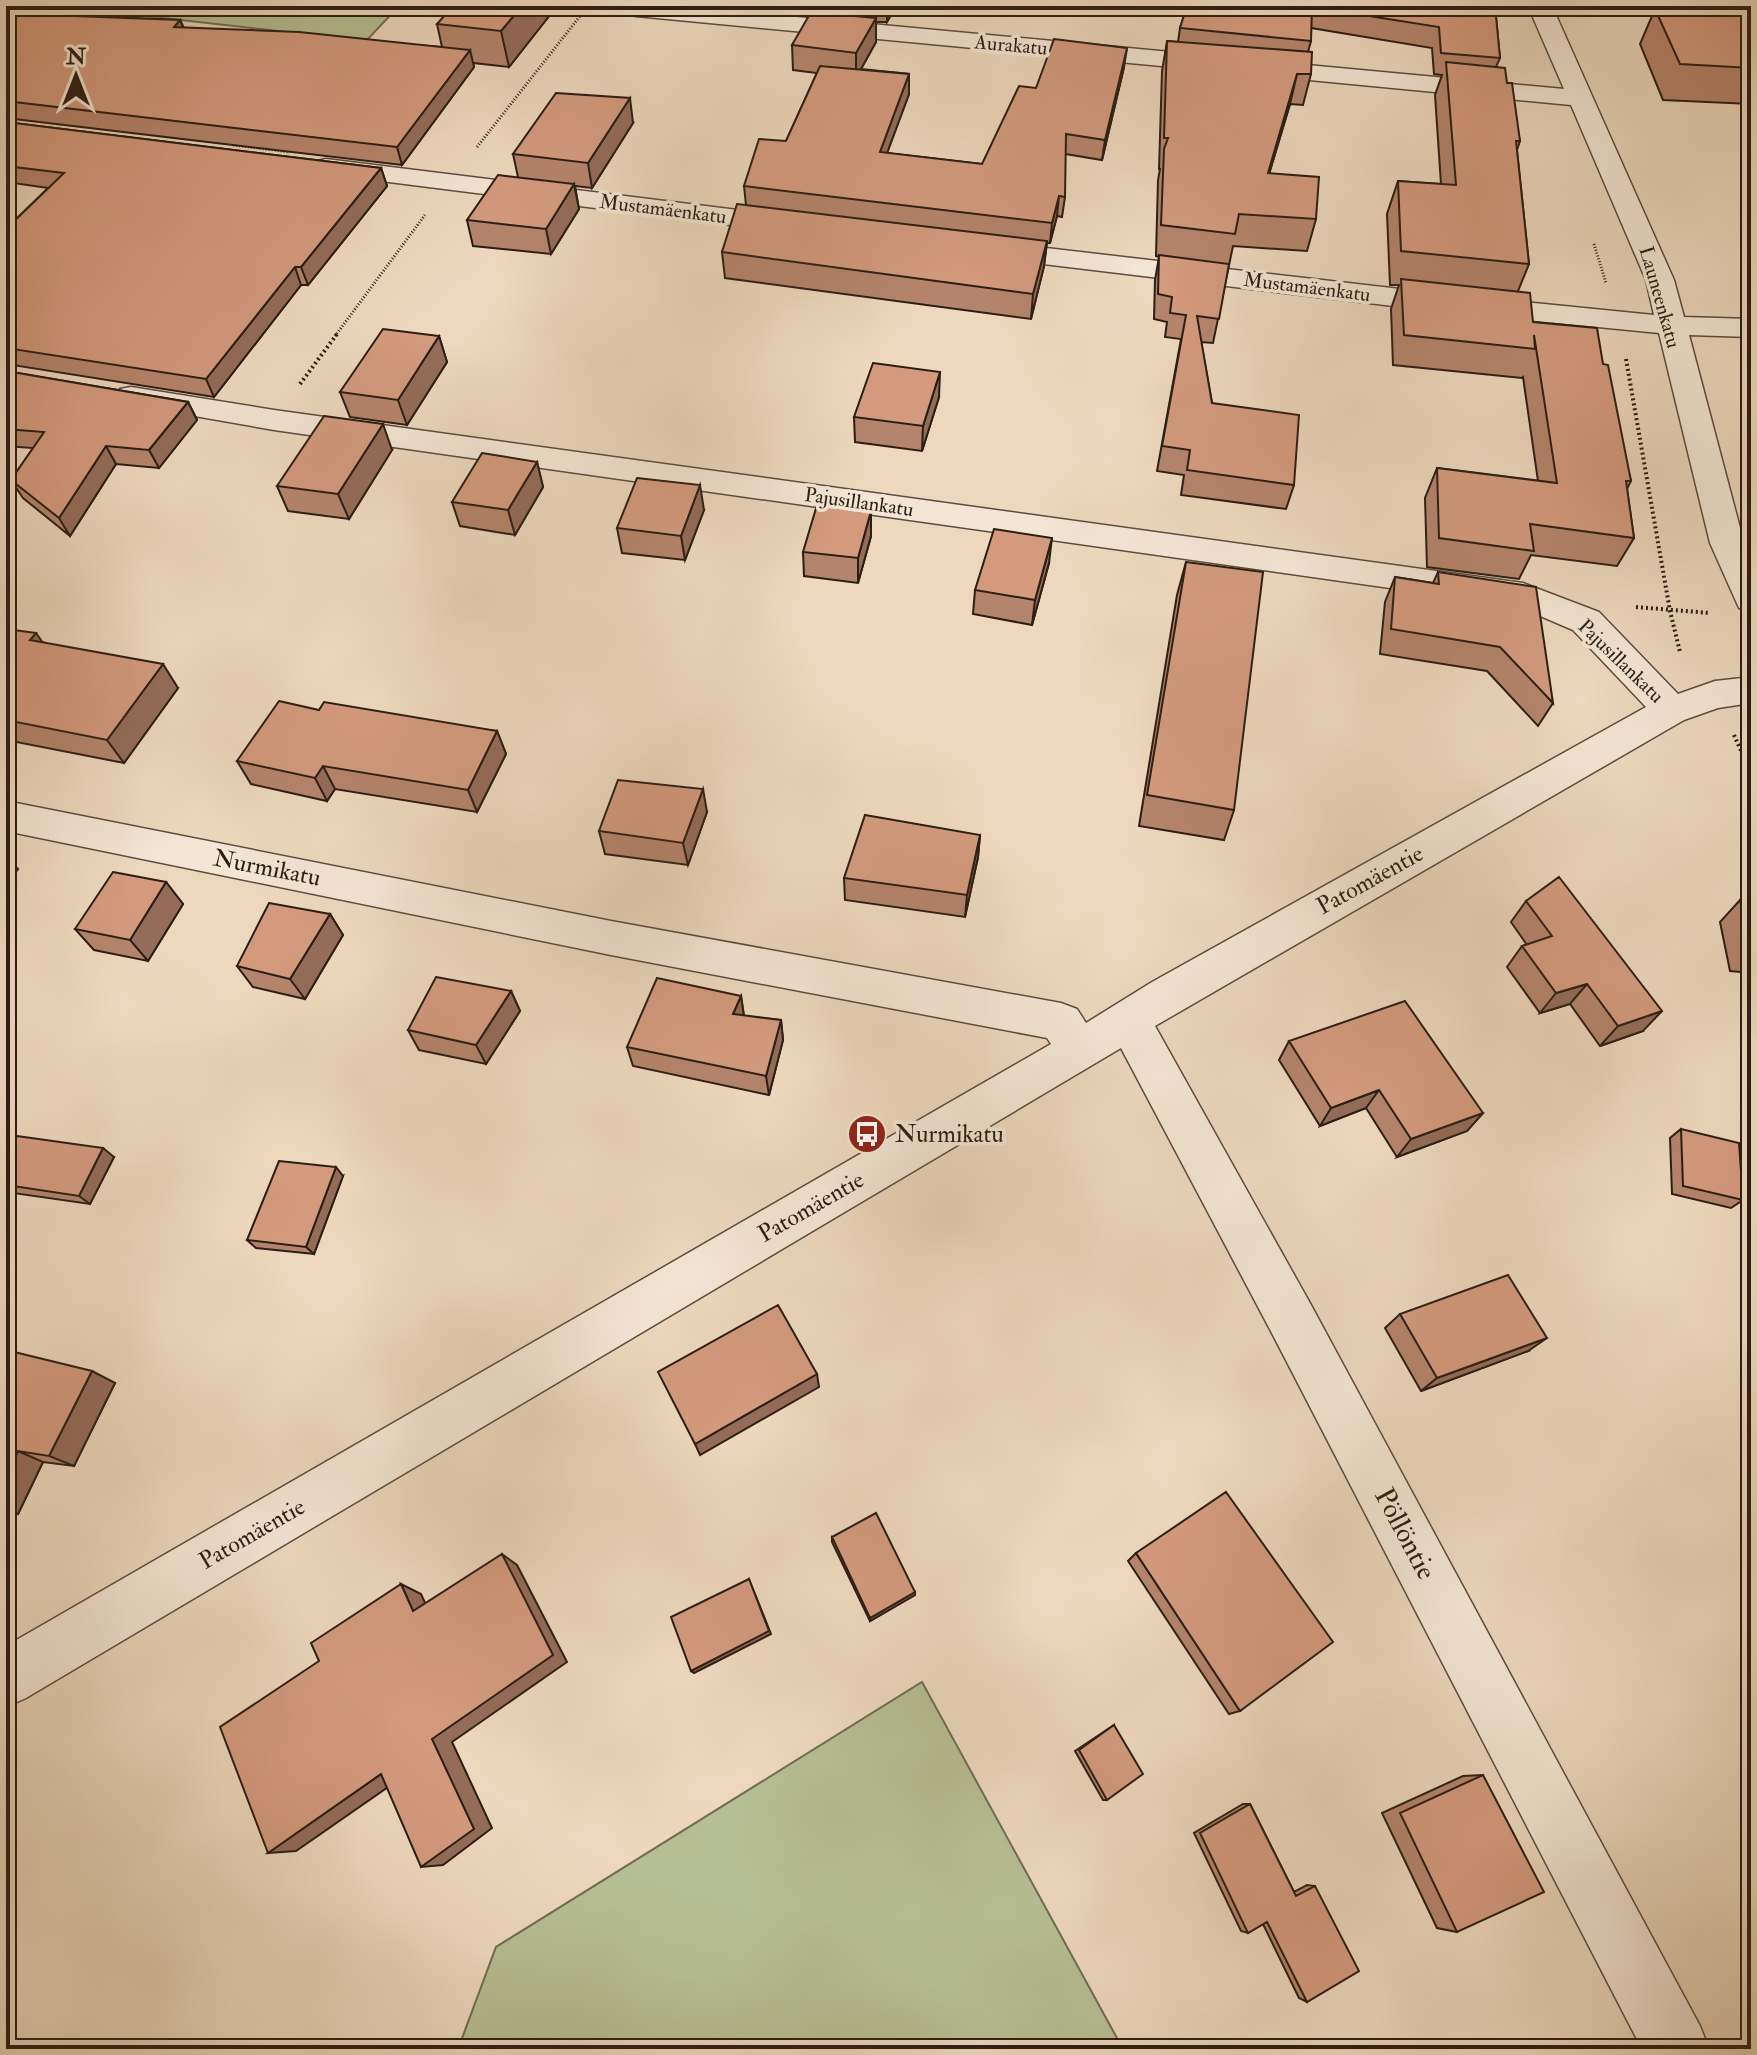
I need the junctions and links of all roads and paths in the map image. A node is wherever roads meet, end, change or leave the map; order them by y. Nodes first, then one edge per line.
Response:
1 (1540, 6) edge
2 (636, 9) dead end
3 (1579, 98) junction
4 (306, 165) edge
5 (813, 227) edge
6 (1591, 235) dead end
7 (955, 245) edge
8 (1566, 315) junction
9 (1669, 325) junction
10 (1751, 328) edge
11 (100, 391) edge
12 (1751, 599) edge
13 (1751, 690) edge
14 (1659, 697) junction
15 (6, 816) edge
16 (1129, 1021) junction
17 (1080, 1050) junction
18 (6, 1678) edge
19 (1677, 2049) edge

1 - 3 street, Launeenkatu
2 - 3 street, Aurakatu
3 - 9 street, Launeenkatu
4 - 5 street, Mustamäenkatu
6 - 8 path
7 - 8 street, Mustamäenkatu
8 - 9 street, Mustamäenkatu
8 - 14 path
9 - 10 street, Mustamäenkatu
9 - 12 street, Launeenkatu
11 - 14 street, Pajusillankatu
13 - 14 street, Patomäentie
14 - 16 street, Patomäentie
15 - 17 street, Nurmikatu
16 - 17 street, Patomäentie
16 - 19 street, Pöllöntie
17 - 18 street, Patomäentie

